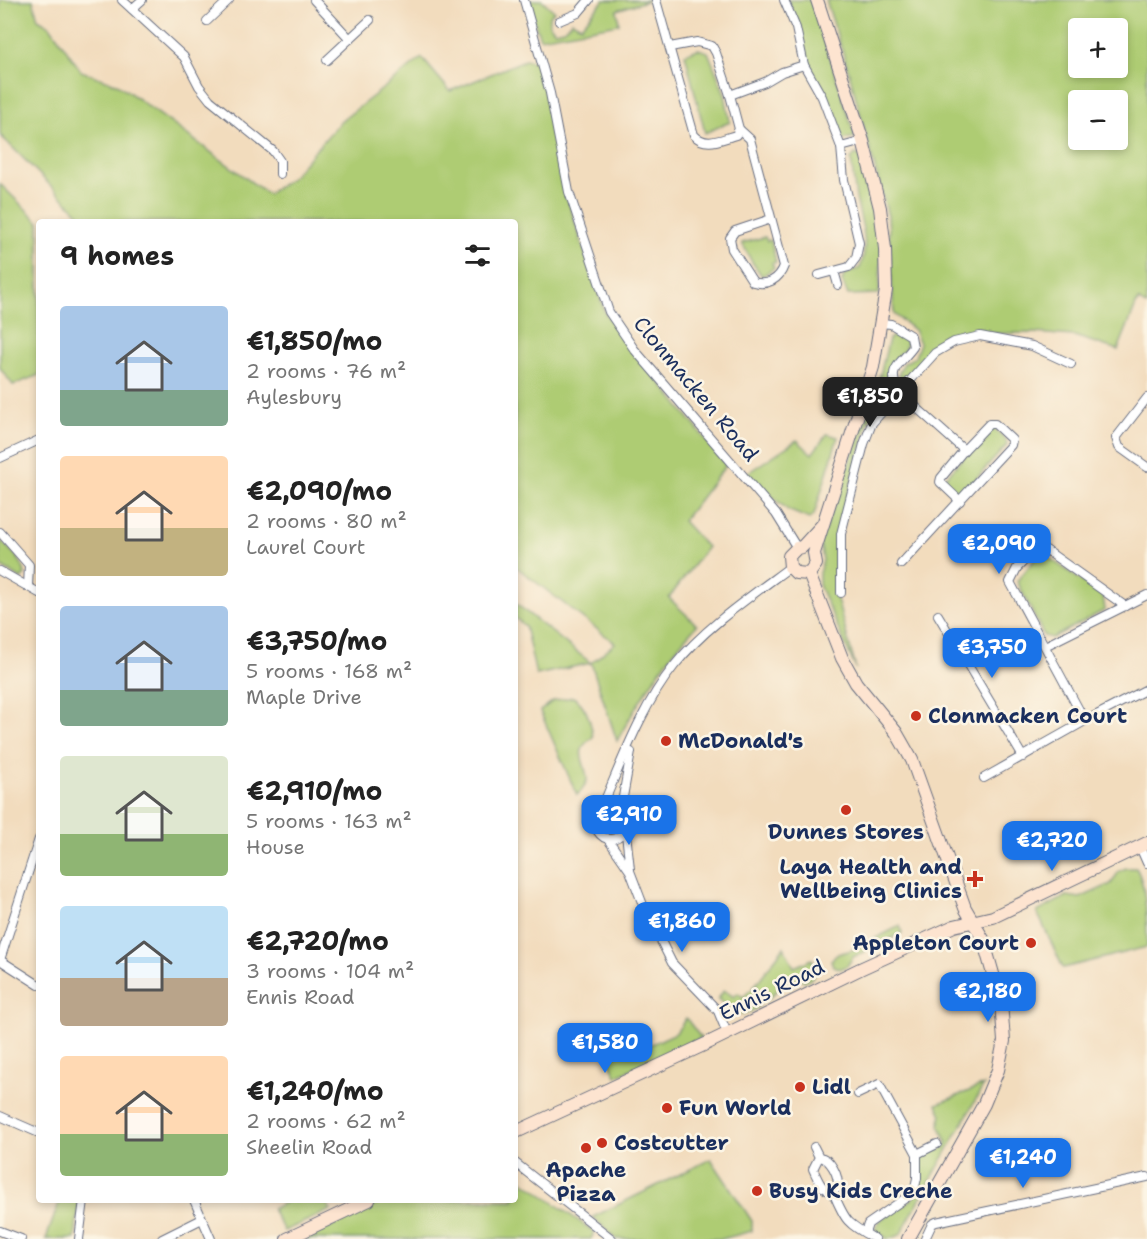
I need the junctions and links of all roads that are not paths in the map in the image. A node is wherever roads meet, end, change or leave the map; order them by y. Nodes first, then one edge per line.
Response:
1 (122, 0) edge
2 (142, 0) edge
3 (229, 0) edge
4 (314, 0) edge
5 (524, 0) edge
6 (589, 0) edge
7 (656, 0) edge
8 (784, 0) edge
9 (817, 0) edge
10 (132, 9) junction
11 (370, 20) dead end
12 (207, 21) dead end
13 (559, 21) dead end
14 (350, 39) junction
15 (670, 47) junction
16 (327, 60) dead end
17 (804, 65) junction
18 (730, 96) junction
19 (739, 129) junction
20 (863, 141) junction
21 (841, 147) junction
22 (280, 174) dead end
23 (771, 219) junction
24 (834, 271) junction
25 (819, 275) dead end
26 (838, 285) dead end
27 (881, 323) junction
28 (1071, 364) dead end
29 (899, 392) junction
30 (1147, 398) edge
31 (36, 441) edge
32 (964, 450) junction
33 (0, 458) edge
34 (1147, 467) edge
35 (960, 501) junction
36 (823, 524) junction
37 (0, 532) edge
38 (800, 547) junction
39 (814, 552) junction
40 (901, 564) dead end
41 (789, 567) junction
42 (0, 571) edge
43 (809, 574) junction
44 (28, 587) junction
45 (36, 591) edge
46 (841, 593) dead end
47 (1111, 595) junction
48 (1147, 596) edge
49 (1125, 606) junction
50 (938, 615) dead end
51 (1108, 615) junction
52 (1045, 646) junction
53 (1147, 689) edge
54 (1085, 721) junction
55 (634, 734) junction
56 (1023, 757) junction
57 (984, 778) dead end
58 (603, 805) junction
59 (623, 808) junction
60 (626, 830) junction
61 (607, 838) junction
62 (1143, 845) edge
63 (36, 848) edge
64 (1147, 863) edge
65 (630, 871) junction
66 (973, 921) junction
67 (0, 960) edge
68 (36, 983) edge
69 (727, 1033) junction
70 (858, 1094) dead end
71 (0, 1116) edge
72 (518, 1131) edge
73 (36, 1132) edge
74 (937, 1144) dead end
75 (814, 1147) dead end
76 (916, 1154) junction
77 (819, 1157) junction
78 (518, 1165) edge
79 (1147, 1177) edge
80 (833, 1192) junction
81 (84, 1203) edge
82 (195, 1203) edge
83 (363, 1203) edge
84 (202, 1219) junction
85 (0, 1231) edge
86 (864, 1233) junction
87 (602, 1235) edge
88 (7, 1237) edge
89 (21, 1239) edge
90 (79, 1239) edge
91 (162, 1239) edge
92 (211, 1239) edge
93 (286, 1239) edge
94 (612, 1239) edge
95 (875, 1239) edge
96 (908, 1239) edge
97 (925, 1239) edge

1 - 10 street
2 - 10 street
3 - 12 street
4 - 14 street
5 - 38 street, Clonmacken Road
6 - 13 street
7 - 15 street
8 - 17 street
9 - 20 main road
10 - 22 street
11 - 14 street
14 - 16 street
15 - 18 street
15 - 19 street
17 - 18 street
17 - 21 street
18 - 19 street
19 - 23 street
20 - 21 street
20 - 27 main road
21 - 24 street
23 - 23 street
24 - 25 street
24 - 26 street
27 - 29 street
27 - 36 main road
28 - 29 street
29 - 32 street
29 - 46 street
30 - 34 street
31 - 33 street
32 - 35 street
32 - 35 street
35 - 40 street
36 - 38 main road
36 - 39 main road
37 - 44 street
38 - 39 main road
38 - 41 main road
39 - 43 main road
41 - 43 main road
41 - 55 street
42 - 44 street
43 - 66 main road
44 - 45 street
47 - 49 street
47 - 51 street
47 - 52 street
48 - 49 street
49 - 51 street
50 - 56 street
51 - 52 street
52 - 54 street
53 - 54 street
54 - 56 street
55 - 58 street
55 - 59 street
56 - 57 street
58 - 59 street
58 - 61 street
59 - 60 street
60 - 61 street
60 - 65 street
61 - 65 street
62 - 64 street
62 - 66 main road, Ennis Road
63 - 67 street
65 - 69 street
66 - 69 main road, Ennis Road
66 - 96 main road
67 - 68 street
69 - 72 main road, Ennis Road
70 - 76 street
71 - 73 street
74 - 76 street
75 - 77 street
76 - 86 street
77 - 80 street
77 - 80 street
78 - 87 street
79 - 97 street
80 - 86 street
81 - 90 street
82 - 84 street
83 - 93 main road
84 - 91 street
84 - 92 street
85 - 88 street
86 - 95 street
87 - 94 street
88 - 89 street

